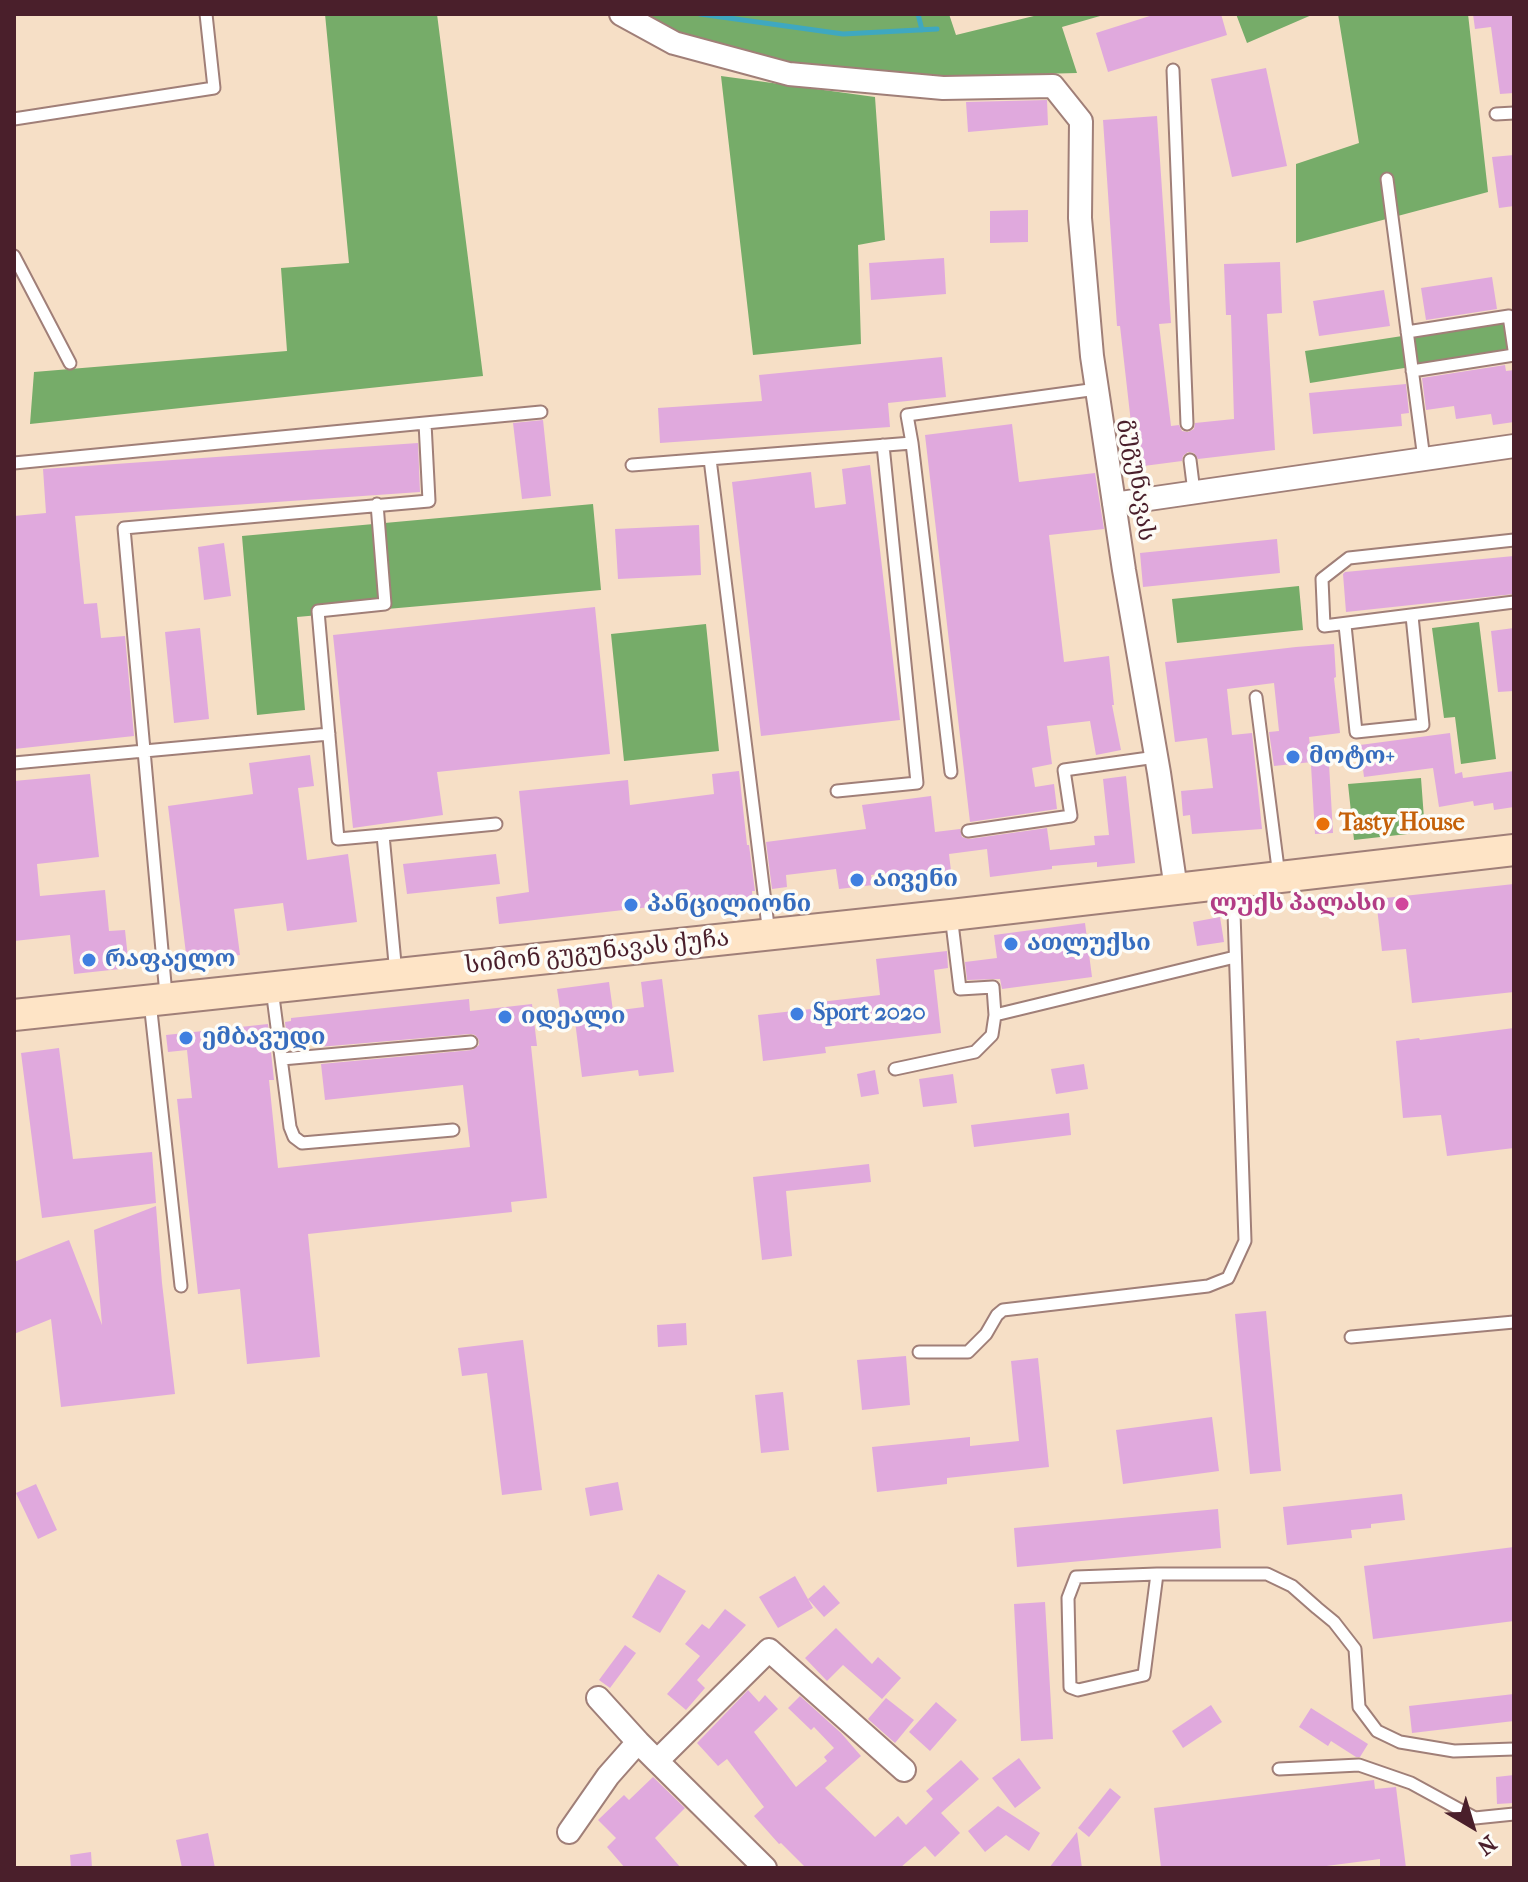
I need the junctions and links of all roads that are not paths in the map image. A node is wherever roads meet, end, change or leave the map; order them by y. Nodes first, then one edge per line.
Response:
1 (206, 14) edge
2 (621, 14) edge
3 (1173, 70) dead end
4 (1514, 113) edge
5 (1496, 114) dead end
6 (14, 119) edge
7 (1387, 179) dead end
8 (14, 256) edge
9 (1407, 332) junction
10 (1514, 352) edge
11 (70, 363) dead end
12 (1412, 371) junction
13 (1097, 389) junction
14 (541, 412) dead end
15 (425, 423) junction
16 (1187, 424) dead end
17 (912, 443) junction
18 (883, 445) junction
19 (1514, 446) edge
20 (710, 459) junction
21 (1424, 459) junction
22 (1190, 460) dead end
23 (14, 463) edge
24 (632, 465) dead end
25 (1194, 492) junction
26 (377, 504) junction
27 (1114, 504) junction
28 (1514, 540) edge
29 (1514, 602) edge
30 (1412, 616) junction
31 (1345, 625) junction
32 (1256, 697) dead end
33 (329, 734) junction
34 (144, 751) junction
35 (1156, 757) junction
36 (14, 763) edge
37 (951, 772) dead end
38 (837, 791) dead end
39 (496, 824) dead end
40 (968, 831) dead end
41 (383, 835) junction
42 (1514, 850) edge
43 (1279, 877) junction
44 (1233, 882) junction
45 (1176, 889) junction
46 (951, 915) junction
47 (770, 934) junction
48 (1235, 957) junction
49 (396, 975) junction
50 (272, 988) junction
51 (158, 1001) junction
52 (14, 1015) edge
53 (995, 1015) junction
54 (471, 1042) dead end
55 (282, 1059) junction
56 (895, 1069) dead end
57 (453, 1130) dead end
58 (181, 1286) dead end
59 (1514, 1322) edge
60 (1351, 1337) dead end
61 (919, 1352) dead end
62 (1157, 1574) junction
63 (598, 1698) dead end
64 (638, 1742) junction
65 (1514, 1749) edge
66 (657, 1761) junction
67 (1279, 1769) dead end
68 (904, 1770) dead end
69 (1514, 1814) edge
70 (569, 1832) dead end
71 (765, 1868) edge

1 - 6 lane
2 - 13 street, გუგუნავას
3 - 16 lane
4 - 5 lane
7 - 9 lane
8 - 11 lane
9 - 10 lane
9 - 12 lane
10 - 12 lane
12 - 21 lane
13 - 17 lane
13 - 27 street, გუგუნავას
14 - 15 lane
15 - 23 lane
15 - 26 lane
17 - 18 lane
17 - 37 lane
18 - 20 lane
18 - 38 lane
19 - 21 street
20 - 24 lane
20 - 47 lane
21 - 25 street
22 - 25 lane
25 - 27 street
26 - 33 lane
26 - 34 lane
27 - 35 street, გუგუნავას
28 - 31 lane
29 - 30 lane
30 - 31 lane
30 - 31 lane
32 - 43 lane
33 - 34 lane
33 - 41 lane
34 - 36 lane
34 - 51 lane
35 - 40 lane
35 - 45 street, გუგუნავას
39 - 41 lane
41 - 49 lane
42 - 43 main road, სიმონ გუგუნავას ქუჩა
43 - 44 main road, სიმონ გუგუნავას ქუჩა
44 - 45 main road, სიმონ გუგუნავას ქუჩა
44 - 48 lane
45 - 46 main road, სიმონ გუგუნავას ქუჩა
46 - 47 main road, სიმონ გუგუნავას ქუჩა
46 - 53 lane
47 - 49 main road, სიმონ გუგუნავას ქუჩა
48 - 53 lane
48 - 61 lane
49 - 50 main road, სიმონ გუგუნავას ქუჩა
50 - 51 main road, სიმონ გუგუნავას ქუჩა
50 - 55 lane
51 - 52 main road, სიმონ გუგუნავას ქუჩა
51 - 58 lane
53 - 56 lane
54 - 55 lane
55 - 57 lane
59 - 60 lane
62 - 62 lane
62 - 65 lane
63 - 64 street
64 - 66 street
64 - 70 street
66 - 68 street
66 - 71 street
67 - 69 lane

